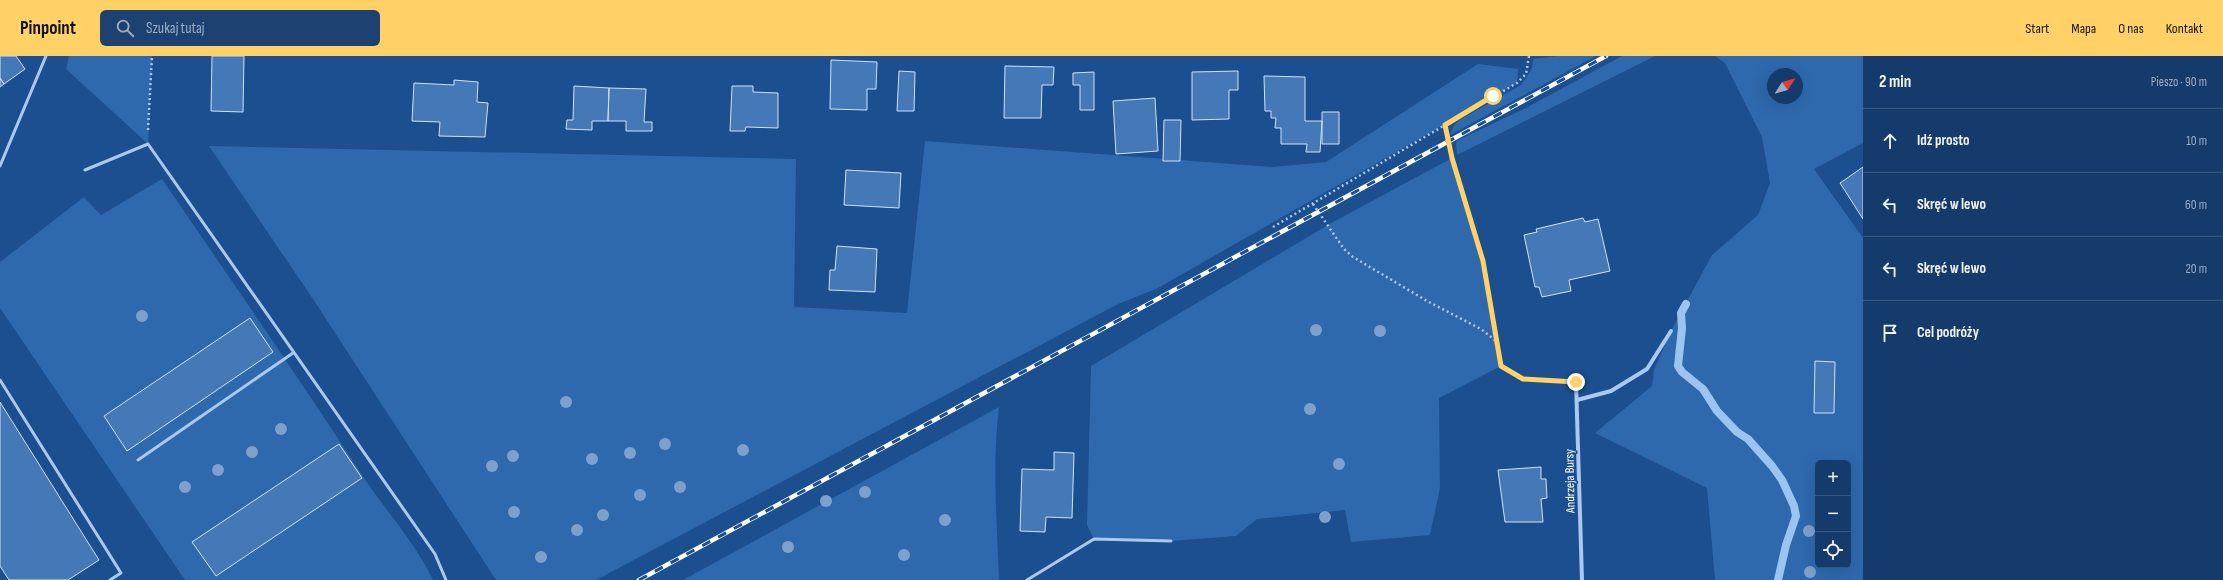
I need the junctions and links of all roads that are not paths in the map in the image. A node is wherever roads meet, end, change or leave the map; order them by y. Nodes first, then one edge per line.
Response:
1 (46, 56) edge
2 (0, 166) edge
3 (85, 170) dead end
4 (1671, 331) dead end
5 (293, 353) junction
6 (0, 380) edge
7 (1576, 382) road end
8 (1577, 400) junction
9 (138, 460) dead end
10 (1171, 541) dead end
11 (110, 580) edge
12 (446, 580) edge
13 (1027, 580) edge
14 (1582, 580) edge

1 - 2 lane
3 - 5 lane
4 - 8 street
5 - 9 lane
5 - 12 lane
6 - 11 lane
7 - 8 street, Andrzeja Bursy
8 - 14 street, Andrzeja Bursy
10 - 13 lane

